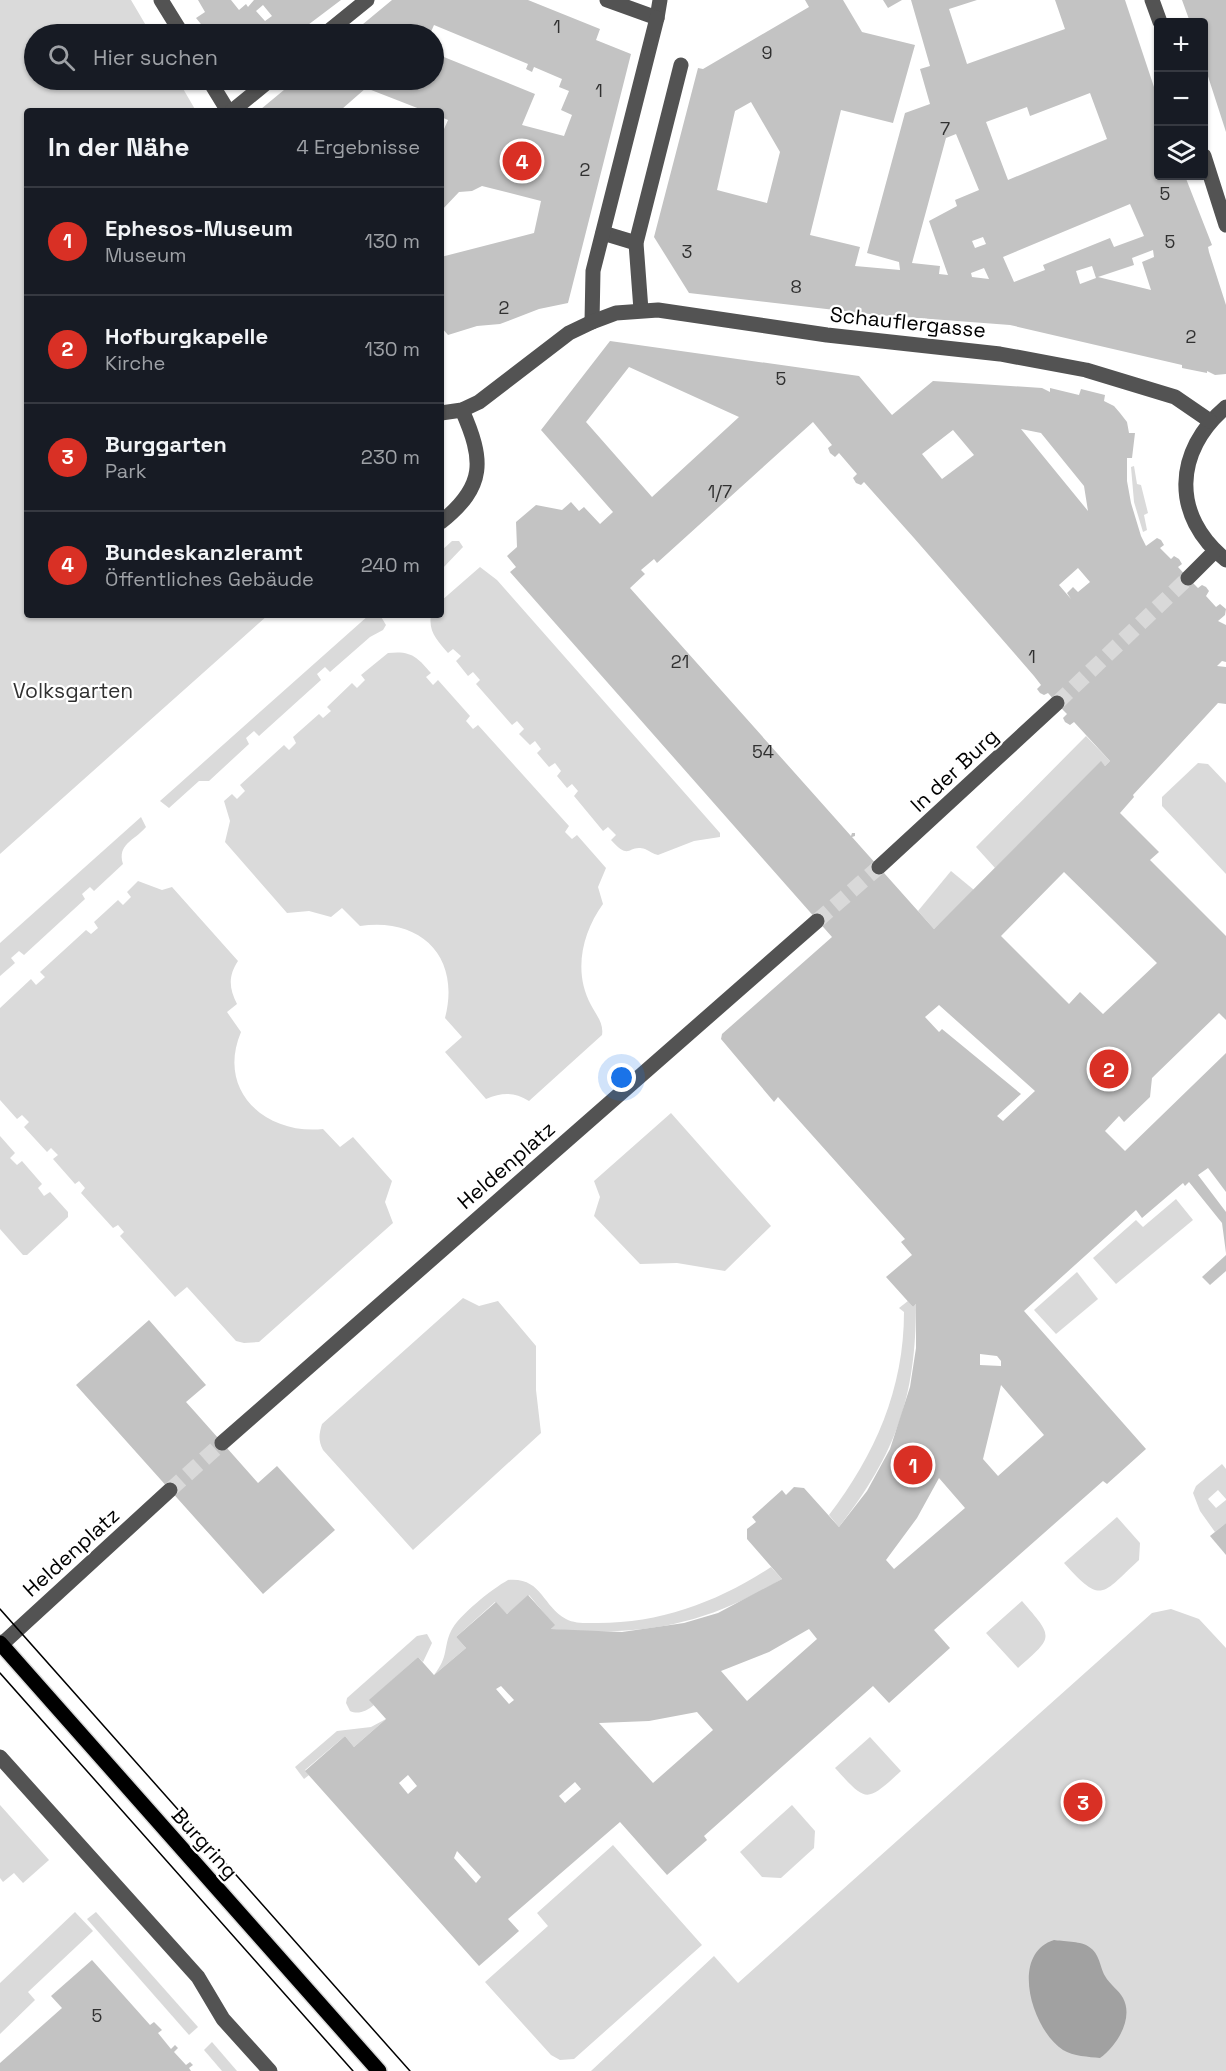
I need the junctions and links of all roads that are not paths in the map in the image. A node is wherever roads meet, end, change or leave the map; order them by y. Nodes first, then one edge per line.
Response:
1 (161, 0) edge
2 (367, 0) edge
3 (607, 0) edge
4 (660, 0) edge
5 (1152, 0) edge
6 (657, 18) junction
7 (1159, 18) edge
8 (176, 24) edge
9 (337, 24) edge
10 (681, 65) dead end
11 (216, 90) edge
12 (257, 90) edge
13 (228, 108) edge
14 (234, 108) edge
15 (1208, 171) edge
16 (1226, 225) edge
17 (603, 233) junction
18 (636, 243) junction
19 (641, 310) junction
20 (592, 322) junction
21 (1226, 407) edge
22 (462, 410) junction
23 (444, 413) edge
24 (1210, 421) junction
25 (444, 520) edge
26 (1220, 555) edge
27 (1188, 578) tunnel mouth
28 (1057, 703) tunnel mouth
29 (879, 867) tunnel mouth
30 (817, 921) tunnel mouth
31 (222, 1443) tunnel mouth
32 (170, 1490) tunnel mouth
33 (1, 1644) edge
34 (0, 1757) edge
35 (270, 2071) edge
36 (379, 2071) edge

1 - 8 street
2 - 9 street
3 - 6 street
4 - 6 street
5 - 7 street
6 - 17 street
10 - 18 street
11 - 13 street
12 - 14 street
15 - 16 street
17 - 18 street
17 - 20 street
18 - 19 street
19 - 20 street, Schauflergasse
19 - 24 street, Schauflergasse
20 - 22 street, Schauflergasse
21 - 24 street
22 - 23 street
22 - 25 street
24 - 26 street
26 - 27 street
28 - 29 street, In der Burg
30 - 31 street, Heldenplatz
32 - 33 street, Heldenplatz
33 - 36 main road, Burgring
34 - 35 street

